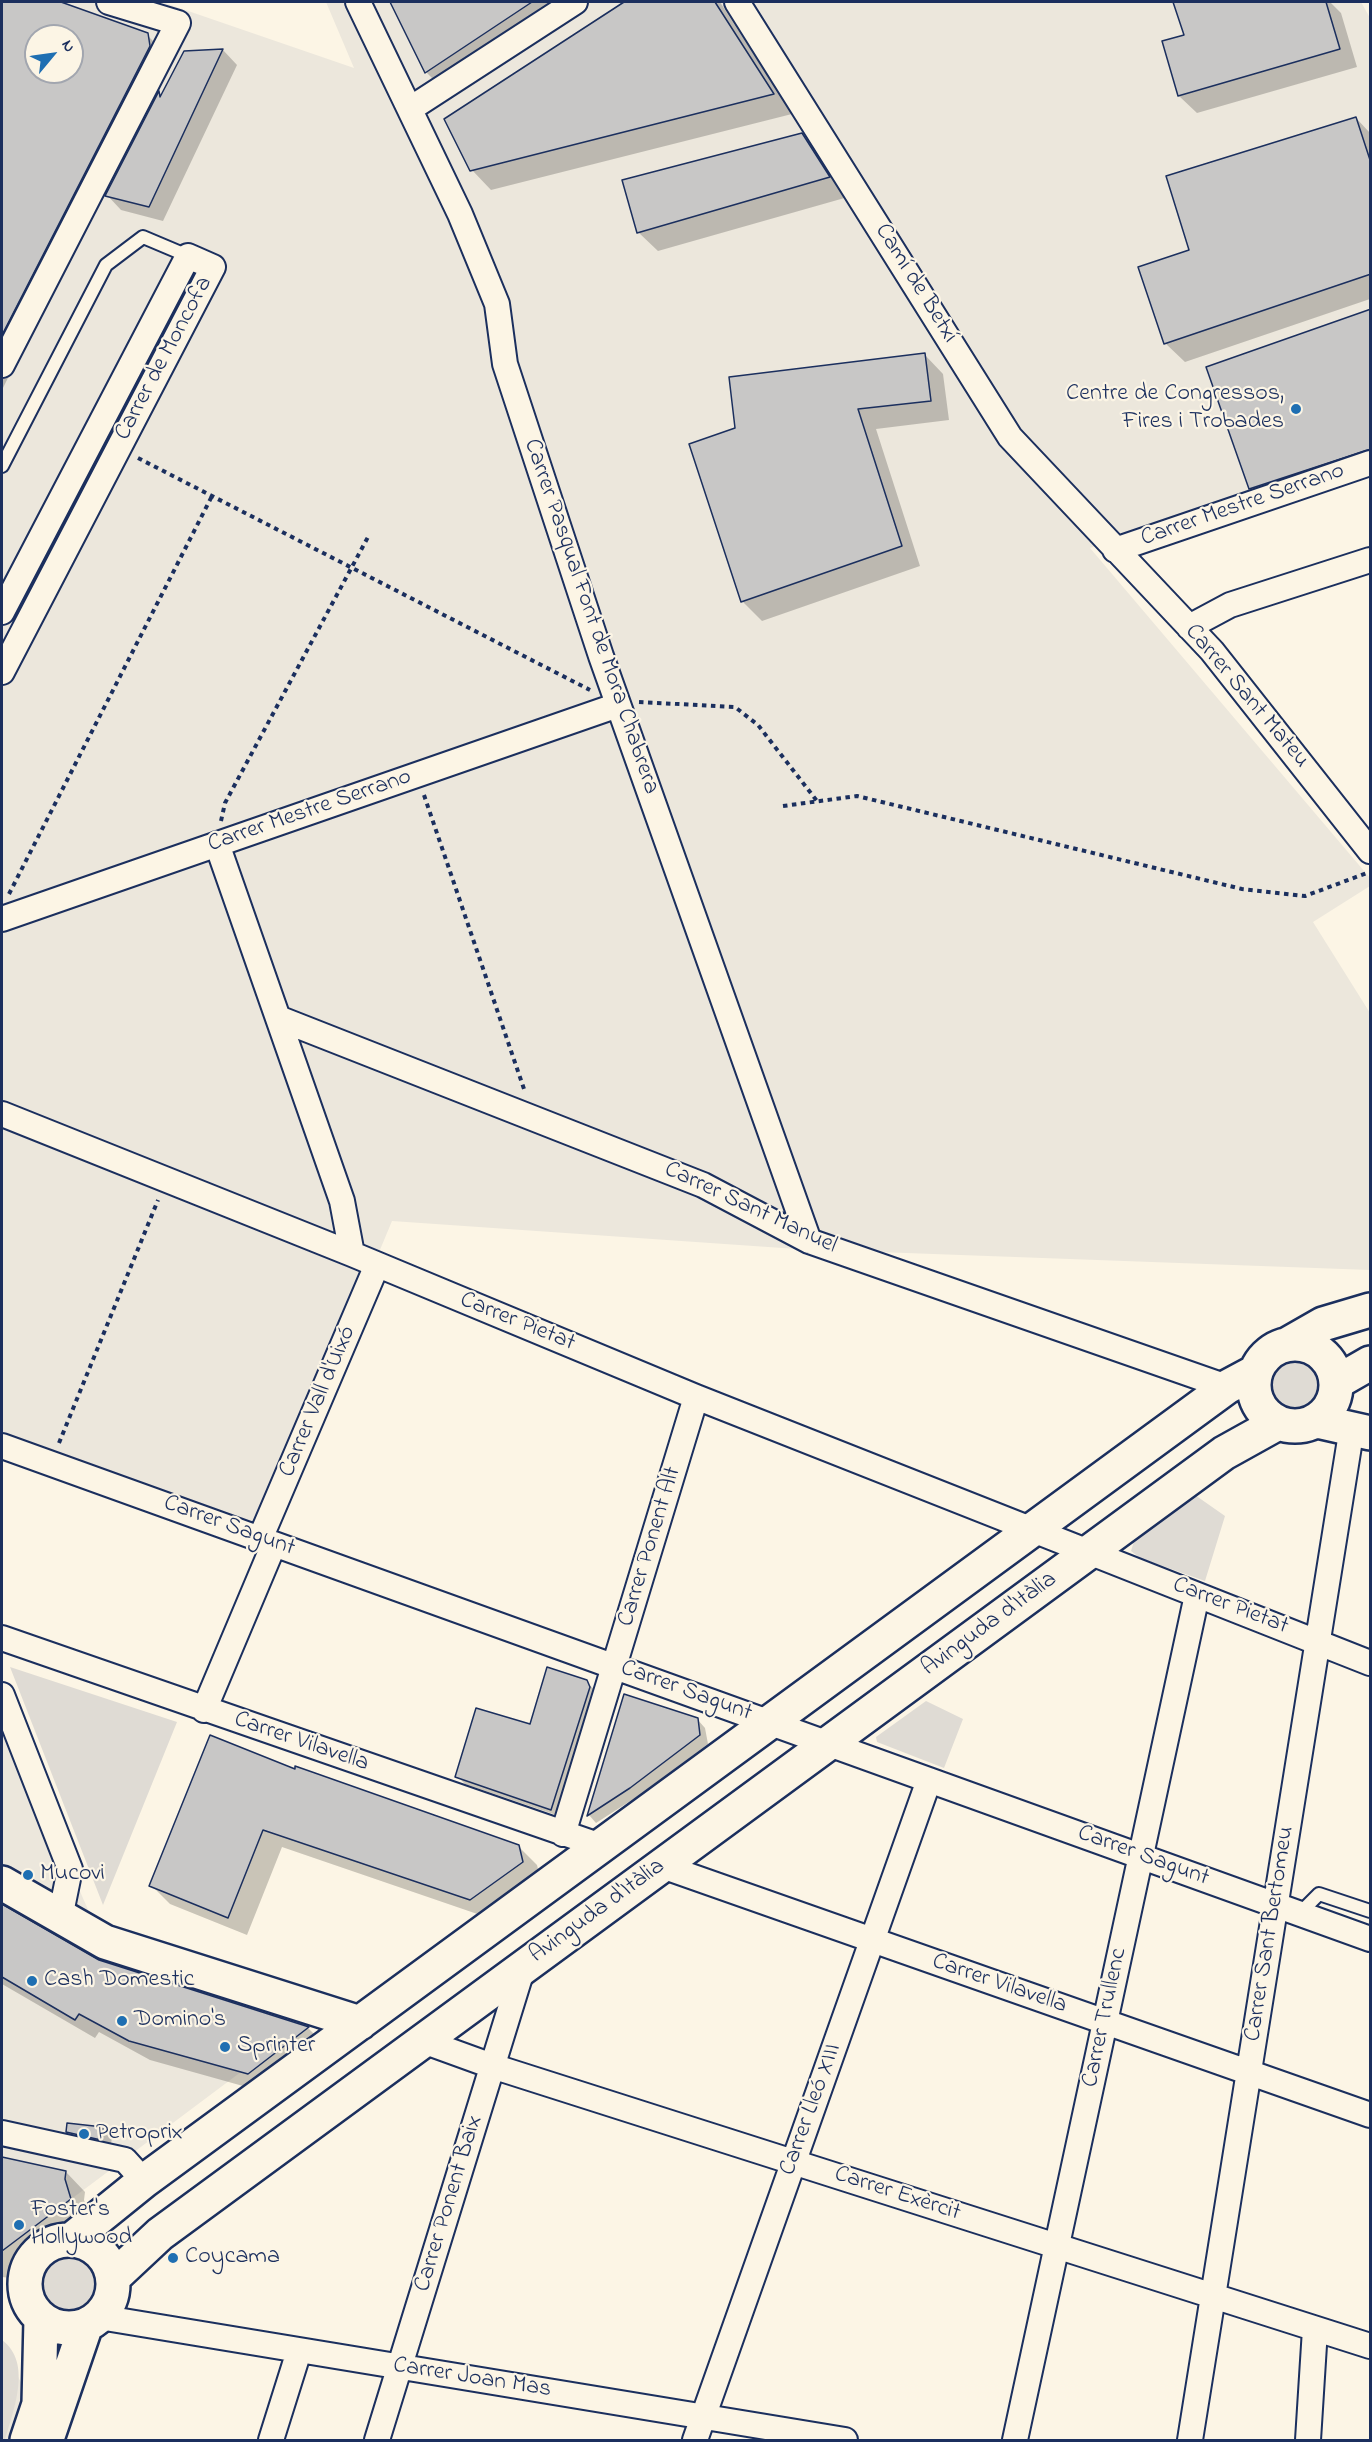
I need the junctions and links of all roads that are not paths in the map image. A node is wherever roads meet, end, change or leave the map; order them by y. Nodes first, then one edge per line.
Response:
1 (109, 2) edge
2 (358, 2) edge
3 (574, 2) edge
4 (737, 2) edge
5 (410, 109) junction
6 (188, 256) junction
7 (2, 366) edge
8 (1371, 463) edge
9 (2, 466) edge
10 (1115, 550) junction
11 (1371, 560) edge
12 (2, 612) edge
13 (1189, 627) junction
14 (2, 672) edge
15 (618, 705) junction
16 (1366, 836) edge
17 (217, 844) junction
18 (4, 908) edge
19 (278, 1018) junction
20 (2, 1114) edge
21 (809, 1241) junction
22 (352, 1254) junction
23 (377, 1265) junction
24 (1371, 1310) edge
25 (1288, 1344) junction
26 (1371, 1363) edge
27 (1256, 1372) junction
28 (1336, 1382) junction
29 (1227, 1387) junction
30 (696, 1397) junction
31 (1317, 1421) junction
32 (1278, 1423) junction
33 (1361, 1430) edge
34 (2, 1446) edge
35 (1033, 1529) junction
36 (267, 1541) junction
37 (1089, 1552) junction
38 (1197, 1594) junction
39 (2, 1638) edge
40 (1317, 1642) junction
41 (1371, 1663) edge
42 (614, 1666) junction
43 (2, 1695) edge
44 (204, 1710) junction
45 (770, 1722) junction
46 (828, 1743) junction
47 (929, 1780) junction
48 (563, 1834) junction
49 (601, 1846) junction
50 (1141, 1856) junction
51 (662, 1866) junction
52 (2, 1883) edge
53 (1276, 1905) junction
54 (1371, 1911) edge
55 (1300, 1913) junction
56 (60, 1918) junction
57 (1371, 1939) edge
58 (872, 1941) junction
59 (523, 1967) junction
60 (360, 2023) junction
61 (1105, 2023) junction
62 (423, 2041) junction
63 (492, 2066) junction
64 (1249, 2073) junction
65 (1371, 2115) edge
66 (2, 2133) edge
67 (794, 2162) junction
68 (144, 2181) junction
69 (71, 2240) junction
70 (1057, 2246) junction
71 (28, 2266) junction
72 (113, 2278) junction
73 (2, 2286) edge
74 (1214, 2296) junction
75 (25, 2313) edge
76 (92, 2321) junction
77 (1315, 2329) junction
78 (1371, 2346) edge
79 (298, 2351) junction
80 (399, 2367) junction
81 (704, 2417) junction
82 (27, 2440) edge
83 (46, 2440) edge
84 (271, 2440) edge
85 (377, 2440) edge
86 (695, 2440) edge
87 (844, 2440) edge
88 (1015, 2440) edge
89 (1191, 2440) edge
90 (1308, 2440) edge

1 - 7 street
2 - 5 street, Carrer Pasqual Font de Mora Chabrera
3 - 5 street
4 - 10 street, Camí de Betxí
5 - 15 street, Carrer Pasqual Font de Mora Chabrera
6 - 9 lane
6 - 12 street, Carrer de Moncofa
6 - 14 street, Carrer de Moncofa
8 - 10 street, Carrer Mestre Serrano
10 - 13 street, Carrer Sant Mateu
11 - 13 street
13 - 16 street, Carrer Sant Mateu
15 - 17 street, Carrer Mestre Serrano
15 - 21 street, Carrer Pasqual Font de Mora Chabrera
17 - 18 street, Carrer Mestre Serrano
17 - 19 street
19 - 21 street, Carrer Sant Manuel
19 - 22 street
20 - 22 street, Carrer Pietat
21 - 29 street, Carrer Sant Manuel
22 - 23 street, Carrer Pietat
23 - 30 street, Carrer Pietat
23 - 36 street, Carrer Vall d'Uixó
24 - 25 main road
25 - 27 main road
25 - 28 main road
26 - 28 main road
27 - 29 main road
27 - 32 main road
28 - 31 main road
29 - 35 main road
30 - 35 street, Carrer Pietat
30 - 42 street, Carrer Ponent Alt
31 - 32 main road
31 - 33 main road
32 - 37 main road, Avinguda d'Itàlia
33 - 40 street, Carrer Sant Bertomeu
34 - 36 street, Carrer Sagunt
35 - 37 street, Avinguda d'Itàlia
35 - 45 main road
36 - 42 street, Carrer Sagunt
36 - 44 street, Carrer Vall d'Uixó
37 - 38 street, Carrer Pietat
37 - 46 main road, Avinguda d'Itàlia
38 - 40 street, Carrer Pietat
38 - 50 street, Carrer Trullenc
39 - 44 street, Carrer Vilavella
40 - 41 street, Carrer Pietat
40 - 53 street, Carrer Sant Bertomeu
42 - 45 street, Carrer Sagunt
42 - 48 street, Carrer Ponent Alt
43 - 56 street
44 - 48 street, Carrer Vilavella
45 - 46 street, Carrer Sagunt
45 - 49 main road
46 - 47 street, Carrer Sagunt
46 - 51 main road, Avinguda d'Itàlia
47 - 50 street, Carrer Sagunt
47 - 58 street, Carrer Lleó XIII
48 - 49 street, Carrer Vilavella
49 - 60 main road
50 - 53 street, Carrer Sagunt
50 - 61 street, Carrer Trullenc
51 - 58 street, Carrer Vilavella
51 - 59 main road, Avinguda d'Itàlia
52 - 56 main road
53 - 55 street, Carrer Sagunt
53 - 64 street, Carrer Sant Bertomeu
54 - 55 lane
55 - 57 street, Carrer Sagunt
56 - 60 main road
58 - 61 street, Carrer Vilavella
58 - 67 street, Carrer Lleó XIII
59 - 62 main road, Avinguda d'Itàlia
59 - 63 street, Carrer Ponent Baix
60 - 68 main road
61 - 64 street, Carrer Vilavella
61 - 70 street, Carrer Trullenc
62 - 63 street, Carrer Exèrcit
62 - 72 main road, Avinguda d'Itàlia
63 - 67 street, Carrer Exèrcit
63 - 80 street, Carrer Ponent Baix
64 - 65 street, Carrer Vilavella
64 - 74 street, Carrer Sant Bertomeu
66 - 68 street
67 - 70 street, Carrer Exèrcit
67 - 81 street, Carrer Lleó XIII
68 - 69 main road
69 - 71 main road
69 - 72 main road
70 - 74 street, Carrer Exèrcit
70 - 88 street, Carrer Trullenc
71 - 73 main road
71 - 75 main road
72 - 76 main road
74 - 77 street, Carrer Exèrcit
74 - 89 street, Carrer Sant Bertomeu
75 - 76 main road
75 - 82 main road
76 - 79 street, Carrer Joan Mas
76 - 83 main road
77 - 78 street, Carrer Exèrcit
77 - 90 street
79 - 80 street, Carrer Joan Mas
79 - 84 street
80 - 81 street, Carrer Joan Mas
80 - 85 street, Carrer Ponent Baix
81 - 86 street, Carrer Lleó XIII
81 - 87 street, Carrer Joan Mas

